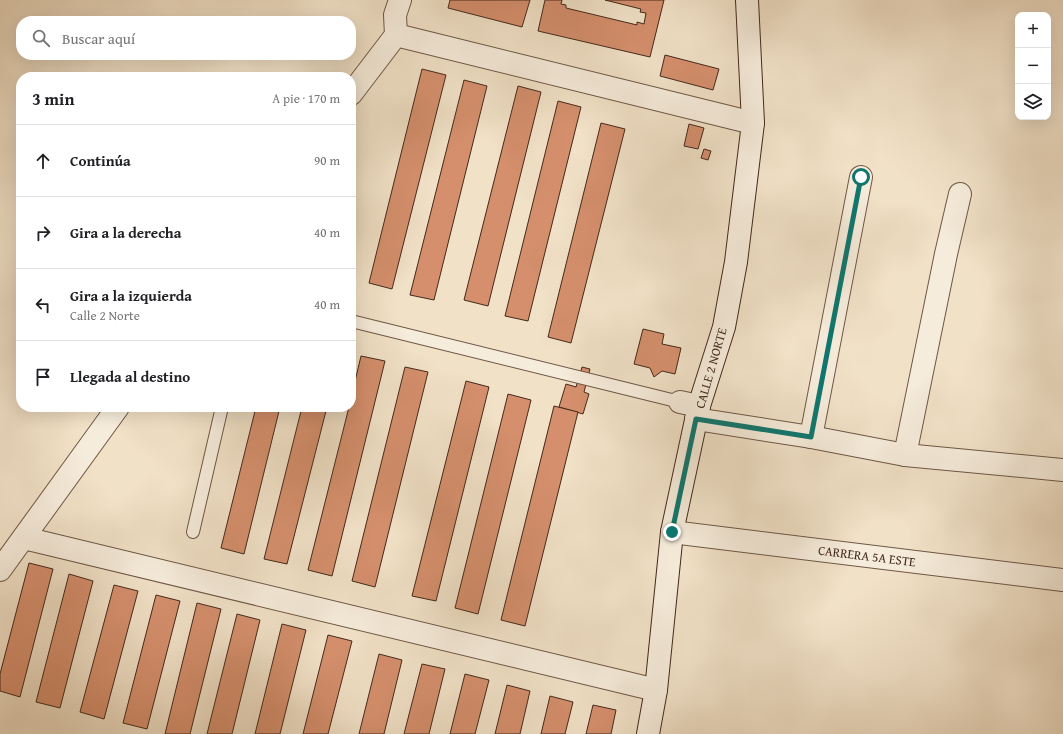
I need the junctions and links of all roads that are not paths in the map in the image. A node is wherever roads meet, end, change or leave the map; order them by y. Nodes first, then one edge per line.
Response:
1 (400, 0) edge
2 (747, 0) edge
3 (396, 35) junction
4 (356, 87) edge
5 (753, 123) junction
6 (861, 177) dead end
7 (960, 194) dead end
8 (356, 322) edge
9 (692, 409) junction
10 (114, 412) edge
11 (221, 412) edge
12 (811, 437) junction
13 (904, 455) junction
14 (1063, 470) edge
15 (193, 532) dead end
16 (672, 532) junction
17 (24, 538) junction
18 (0, 570) edge
19 (1063, 580) edge
20 (656, 690) junction
21 (648, 734) edge

1 - 3 street
2 - 5 street, CALLE 2 NORTE
3 - 4 street
3 - 5 street
5 - 9 street, CALLE 2 NORTE
6 - 12 street
7 - 13 street
8 - 9 lane
9 - 12 street
9 - 16 street, CALLE 2 NORTE
10 - 17 street
11 - 15 lane
12 - 13 street
13 - 14 street
16 - 19 street, CARRERA 5A ESTE
16 - 20 street, CALLE 2 NORTE
17 - 18 street
17 - 20 street
20 - 21 street, CALLE 2 NORTE

